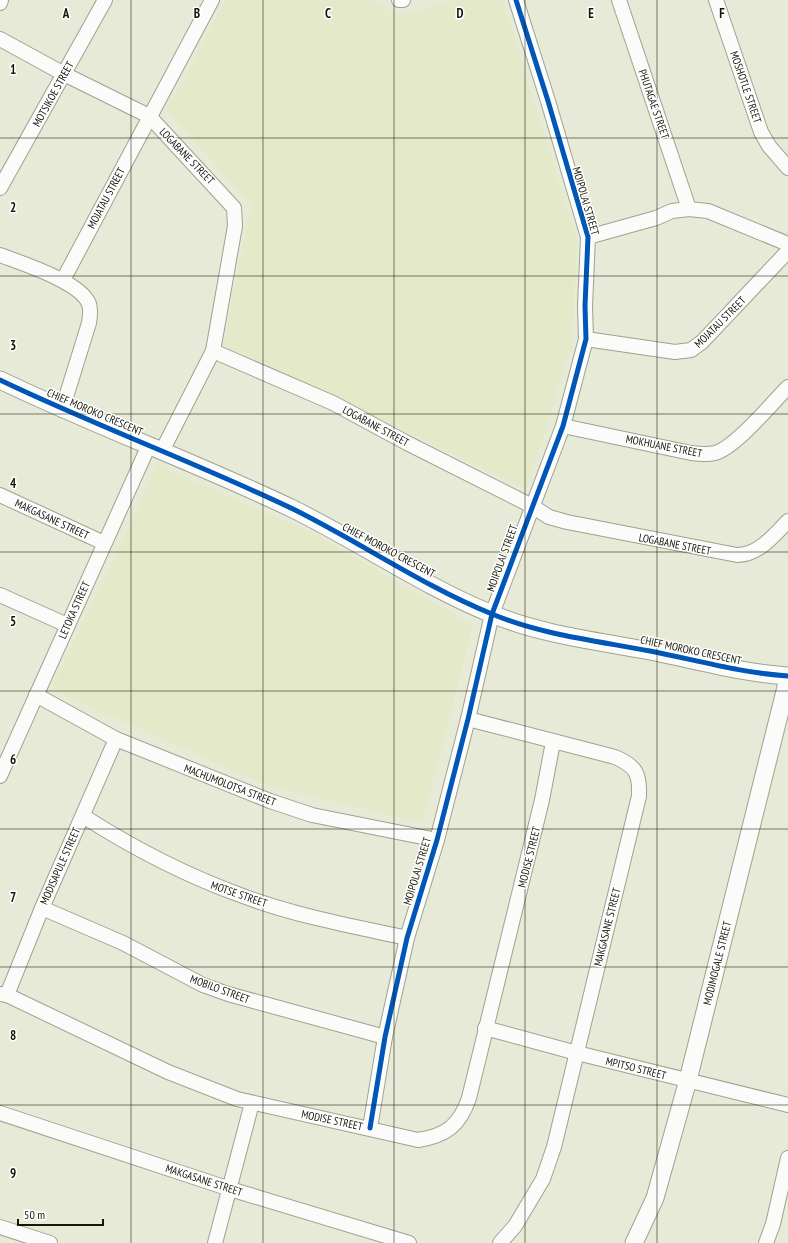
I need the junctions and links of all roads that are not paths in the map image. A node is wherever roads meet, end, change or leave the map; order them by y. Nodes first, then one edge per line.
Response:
1 (2, 0) edge
2 (105, 0) edge
3 (212, 0) edge
4 (399, 0) edge
5 (403, 0) edge
6 (516, 0) edge
7 (619, 0) edge
8 (716, 0) edge
9 (0, 3) edge
10 (0, 39) edge
11 (64, 74) junction
12 (149, 116) junction
13 (788, 168) edge
14 (0, 188) edge
15 (689, 209) junction
16 (588, 237) junction
17 (788, 244) edge
18 (788, 251) edge
19 (0, 255) edge
20 (62, 280) junction
21 (586, 339) junction
22 (213, 351) junction
23 (0, 380) edge
24 (788, 387) edge
25 (62, 410) junction
26 (564, 426) junction
27 (156, 448) junction
28 (0, 495) edge
29 (532, 506) junction
30 (788, 521) edge
31 (104, 543) junction
32 (0, 595) edge
33 (492, 614) junction
34 (67, 625) junction
35 (788, 678) edge
36 (36, 695) junction
37 (468, 719) junction
38 (116, 739) junction
39 (552, 742) junction
40 (0, 776) edge
41 (83, 816) junction
42 (437, 840) junction
43 (42, 908) junction
44 (407, 938) junction
45 (4, 994) edge
46 (485, 1028) junction
47 (385, 1037) junction
48 (577, 1053) junction
49 (688, 1080) junction
50 (252, 1104) junction
51 (788, 1105) edge
52 (0, 1113) edge
53 (370, 1128) junction
54 (788, 1158) edge
55 (230, 1189) junction
56 (0, 1227) edge
57 (50, 1243) edge
58 (215, 1243) edge
59 (409, 1243) edge
60 (500, 1243) edge
61 (634, 1243) edge
62 (766, 1243) edge

1 - 9 street
2 - 11 street, MOTSIKOE STREET
3 - 12 street, MOJATAU STREET
4 - 5 street
6 - 16 street, MOIPOLAI STREET
7 - 15 street, PHUTAGAE STREET
8 - 13 street, MOSHOTLE STREET
10 - 11 street
11 - 12 street
11 - 14 street, MOTSIKOE STREET
12 - 20 street, MOJATAU STREET
12 - 22 street, LOGABANE STREET
15 - 16 street
15 - 17 street
16 - 21 street, MOIPOLAI STREET
18 - 21 street, MOJATAU STREET
19 - 20 street
20 - 25 street
21 - 26 street, MOIPOLAI STREET
22 - 27 street, LETOKA STREET
22 - 29 street, LOGABANE STREET
23 - 25 street, CHIEF MOROKO CRESCENT
24 - 26 street, MOKHUANE STREET
25 - 27 street, CHIEF MOROKO CRESCENT
26 - 29 street, MOIPOLAI STREET
27 - 31 street, LETOKA STREET
27 - 33 street, CHIEF MOROKO CRESCENT
28 - 31 street, MAKGASANE STREET
29 - 30 street, LOGABANE STREET
29 - 33 street, MOIPOLAI STREET
31 - 34 street, LETOKA STREET
32 - 34 street
33 - 35 street, CHIEF MOROKO CRESCENT
33 - 37 street, MOIPOLAI STREET
34 - 36 street, LETOKA STREET
35 - 49 street, MODIMOGALE STREET
36 - 38 street, MACHUMOLOTSA STREET
36 - 40 street, LETOKA STREET
37 - 39 street, MAKGASANE STREET
37 - 42 street, MOIPOLAI STREET
38 - 41 street, MODISAPULE STREET
38 - 42 street, MACHUMOLOTSA STREET
39 - 46 street, MODISE STREET
39 - 48 street, MAKGASANE STREET
41 - 43 street, MODISAPULE STREET
41 - 44 street, MOTSE STREET
42 - 44 street, MOIPOLAI STREET
43 - 45 street, MODISAPULE STREET
43 - 47 street, MOBILO STREET
44 - 47 street, MOIPOLAI STREET
45 - 50 street, MODISE STREET
46 - 48 street, MPITSO STREET
46 - 53 street, MODISE STREET
47 - 53 street, MOIPOLAI STREET
48 - 49 street, MPITSO STREET
48 - 60 street, MAKGASANE STREET
49 - 51 street, MPITSO STREET
49 - 61 street, MODIMOGALE STREET
50 - 53 street, MODISE STREET
50 - 55 street
52 - 55 street, MAKGASANE STREET
54 - 62 street
55 - 58 street
55 - 59 street, MAKGASANE STREET
56 - 57 street

